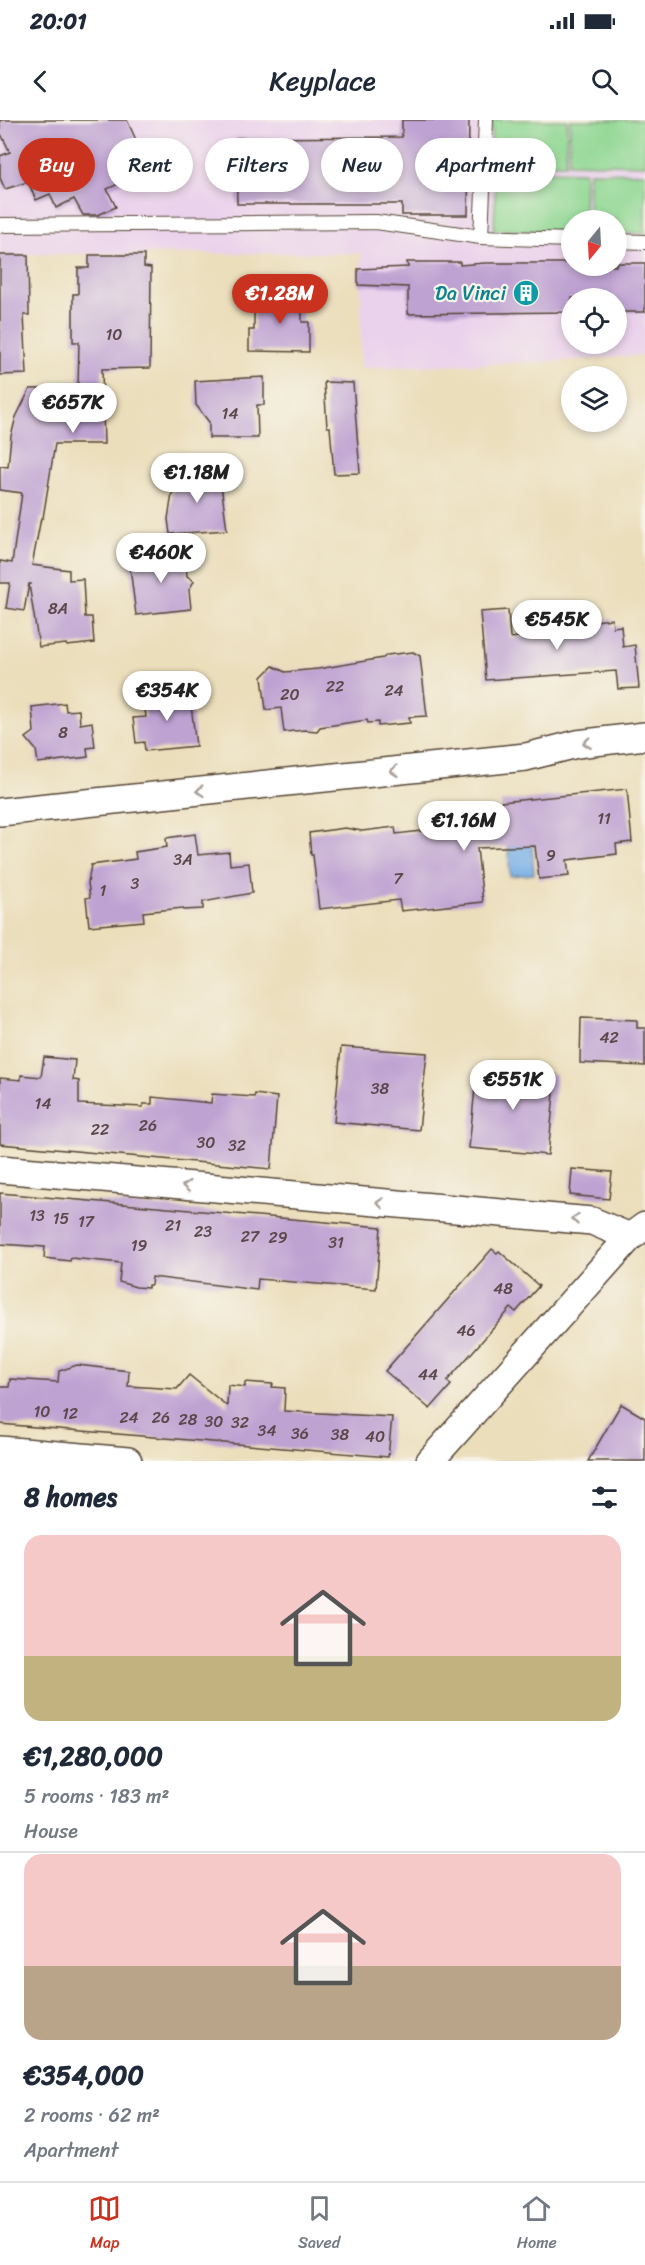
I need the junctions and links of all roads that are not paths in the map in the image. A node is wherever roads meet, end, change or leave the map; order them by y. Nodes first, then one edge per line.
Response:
1 (486, 120) edge
2 (0, 225) edge
3 (481, 237) junction
4 (561, 240) edge
5 (627, 241) edge
6 (645, 242) edge
7 (645, 736) edge
8 (0, 812) edge
9 (0, 1169) edge
10 (637, 1232) edge
11 (0, 1450) edge
12 (128, 1461) edge
13 (430, 1461) edge

1 - 3 lane
2 - 3 lane
3 - 4 lane
5 - 6 lane
7 -> 8 street
10 -> 9 street
10 - 13 street
11 - 12 street

